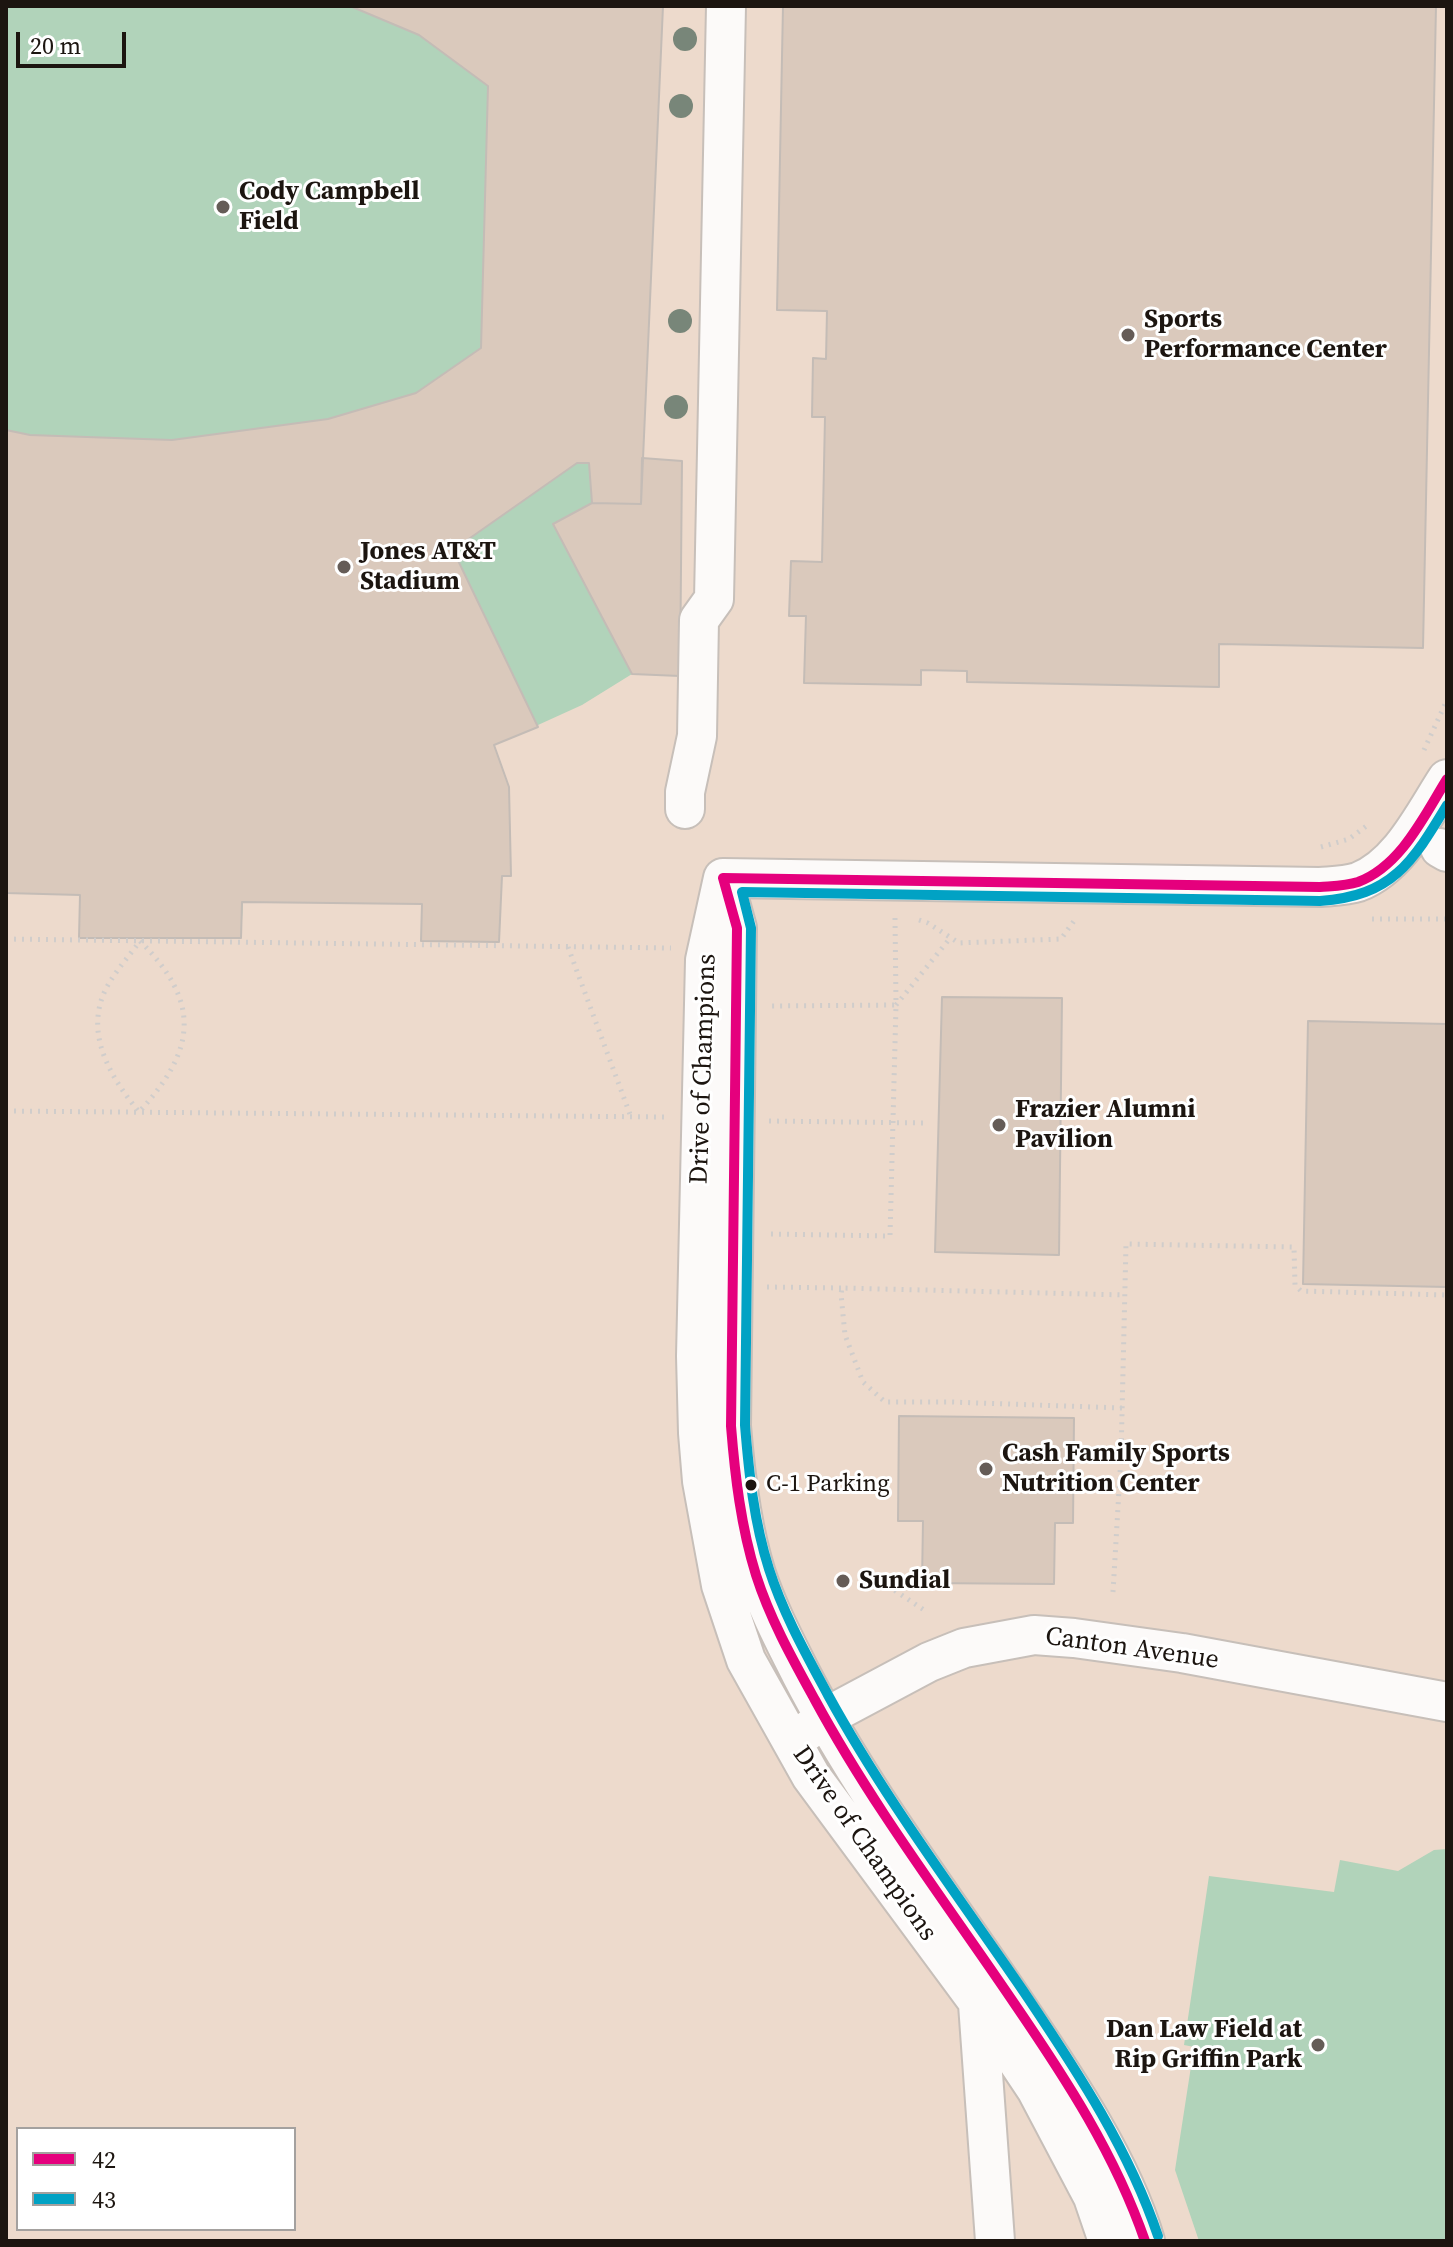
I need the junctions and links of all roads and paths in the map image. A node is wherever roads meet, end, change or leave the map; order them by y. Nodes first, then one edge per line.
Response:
1 (726, 6) edge
2 (1447, 700) edge
3 (1434, 768) edge
4 (685, 809) dead end
5 (1372, 822) dead end
6 (1316, 848) dead end
7 (723, 878) junction
8 (895, 918) dead end
9 (951, 937) dead end
10 (6, 939) edge
11 (140, 941) junction
12 (568, 947) junction
13 (674, 948) dead end
14 (896, 1005) junction
15 (766, 1006) dead end
16 (6, 1111) edge
17 (139, 1112) junction
18 (631, 1117) junction
19 (675, 1117) dead end
20 (764, 1121) dead end
21 (892, 1123) junction
22 (926, 1123) dead end
23 (762, 1234) dead end
24 (762, 1287) dead end
25 (842, 1288) junction
26 (1125, 1295) junction
27 (1447, 1295) edge
28 (1122, 1408) junction
29 (872, 1583) dead end
30 (1113, 1592) dead end
31 (927, 1612) dead end
32 (1447, 1702) edge
33 (824, 1718) junction
34 (792, 1742) junction
35 (978, 2002) junction
36 (995, 2241) edge
37 (1108, 2241) edge
38 (1145, 2241) edge

1 - 4 street
2 - 3 path
3 - 7 street
5 - 6 path
7 - 33 street, Drive of Champions
7 - 34 street, Drive of Champions
8 - 14 path
9 - 14 path
10 - 11 path
11 - 12 path
11 - 17 path
11 - 17 path
12 - 13 path
12 - 18 path
14 - 15 path
14 - 21 path
16 - 17 path
17 - 18 path
18 - 19 path
20 - 21 path
21 - 22 path
21 - 23 path
24 - 25 path
25 - 26 path
25 - 28 path
26 - 27 path
26 - 28 path
28 - 30 path
29 - 31 path
32 - 33 street, Canton Avenue
33 - 34 street, Canton Avenue
33 - 38 street, Drive of Champions
34 - 35 street, Drive of Champions
35 - 36 street
35 - 37 street, Drive of Champions

